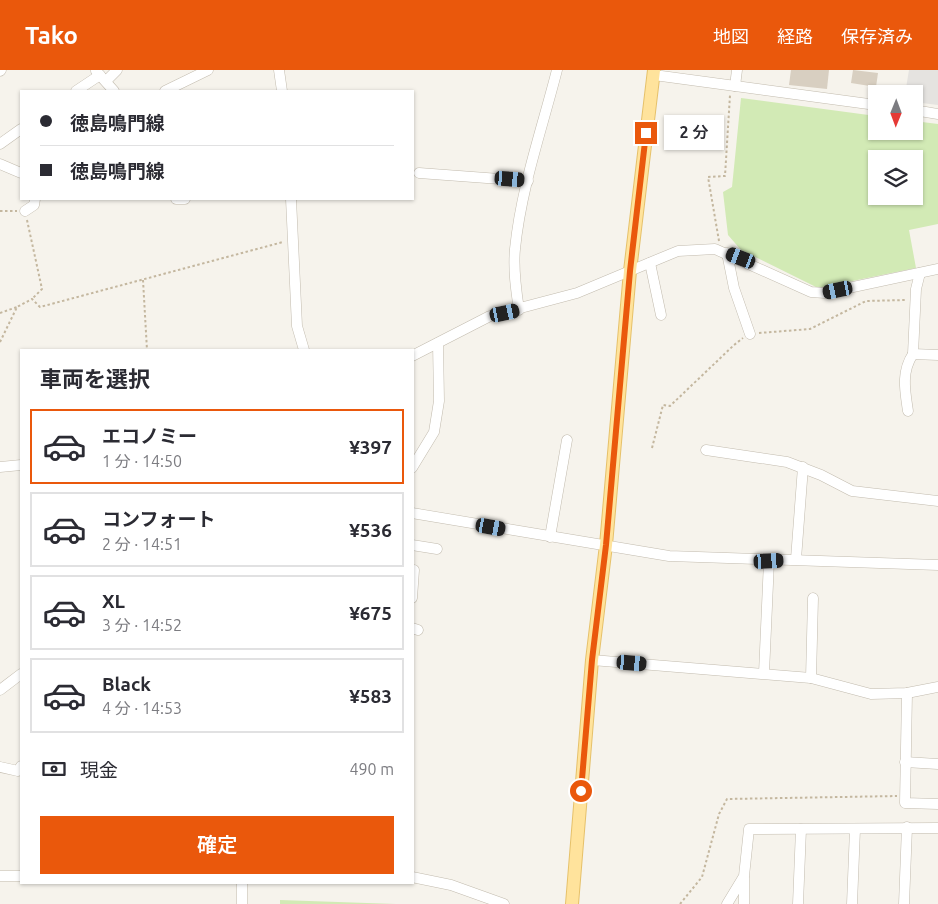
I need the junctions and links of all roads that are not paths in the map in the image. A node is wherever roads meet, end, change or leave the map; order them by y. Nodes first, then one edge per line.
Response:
1 (117, 70) edge
2 (208, 70) edge
3 (279, 70) edge
4 (557, 70) edge
5 (737, 70) edge
6 (654, 73) edge
7 (100, 75) edge
8 (733, 86) junction
9 (78, 90) edge
10 (113, 90) edge
11 (168, 90) edge
12 (282, 90) edge
13 (868, 104) edge
14 (923, 112) edge
15 (938, 114) edge
16 (20, 130) edge
17 (0, 144) edge
18 (0, 164) edge
19 (20, 173) edge
20 (418, 173) dead end
21 (528, 181) junction
22 (35, 200) edge
23 (291, 200) edge
24 (25, 211) road end
25 (724, 252) junction
26 (650, 263) junction
27 (938, 269) edge
28 (630, 271) junction
29 (920, 273) junction
30 (520, 310) junction
31 (661, 315) dead end
32 (750, 334) road end
33 (438, 343) junction
34 (304, 349) edge
35 (913, 354) junction
36 (414, 355) edge
37 (938, 355) edge
38 (908, 412) dead end
39 (567, 440) dead end
40 (706, 450) dead end
41 (414, 465) edge
42 (20, 466) edge
43 (0, 467) edge
44 (803, 467) junction
45 (938, 501) edge
46 (414, 513) edge
47 (550, 537) junction
48 (414, 545) edge
49 (606, 545) junction
50 (437, 549) dead end
51 (796, 559) junction
52 (769, 561) junction
53 (938, 566) edge
54 (813, 598) dead end
55 (592, 660) junction
56 (764, 673) junction
57 (20, 675) edge
58 (811, 678) junction
59 (938, 686) edge
60 (0, 690) edge
61 (907, 693) junction
62 (905, 762) junction
63 (938, 764) edge
64 (0, 767) edge
65 (20, 768) edge
66 (938, 804) edge
67 (907, 827) junction
68 (938, 828) edge
69 (801, 829) junction
70 (854, 829) junction
71 (0, 876) edge
72 (20, 876) edge
73 (744, 876) junction
74 (414, 877) edge
75 (242, 884) edge
76 (242, 904) edge
77 (504, 904) edge
78 (572, 904) edge
79 (727, 904) edge
80 (744, 904) edge
81 (798, 904) edge
82 (852, 904) edge
83 (904, 904) edge

1 - 7 street
2 - 11 street
3 - 12 street
4 - 21 street
5 - 8 street
6 - 8 street
6 - 28 main road
7 - 9 street
7 - 10 street
8 - 13 street
14 - 15 street
16 - 17 street
18 - 19 street
20 - 21 street
21 - 30 street
22 - 24 street
23 - 34 street
25 - 26 street
25 - 29 street
25 - 32 street
26 - 28 street
26 - 31 street
27 - 29 street
28 - 30 street
28 - 49 main road
29 - 35 street
30 - 33 street
33 - 36 street
33 - 41 street
35 - 37 street
35 - 38 street
39 - 47 street
40 - 44 street
42 - 43 street
44 - 45 street
44 - 51 street
46 - 47 street
47 - 49 street
48 - 50 street
49 - 52 street
49 - 55 main road
51 - 52 street
51 - 53 street
52 - 56 street
54 - 58 street
55 - 56 street
55 - 78 main road
56 - 58 street
57 - 60 street
58 - 61 street
59 - 61 street
61 - 62 street
62 - 63 street
62 - 66 street
64 - 65 street
67 - 68 street
67 - 70 street
67 - 83 street
69 - 70 street
69 - 73 street
69 - 81 street
70 - 82 street
71 - 72 street
73 - 79 street
73 - 80 street
74 - 77 street
75 - 76 street

